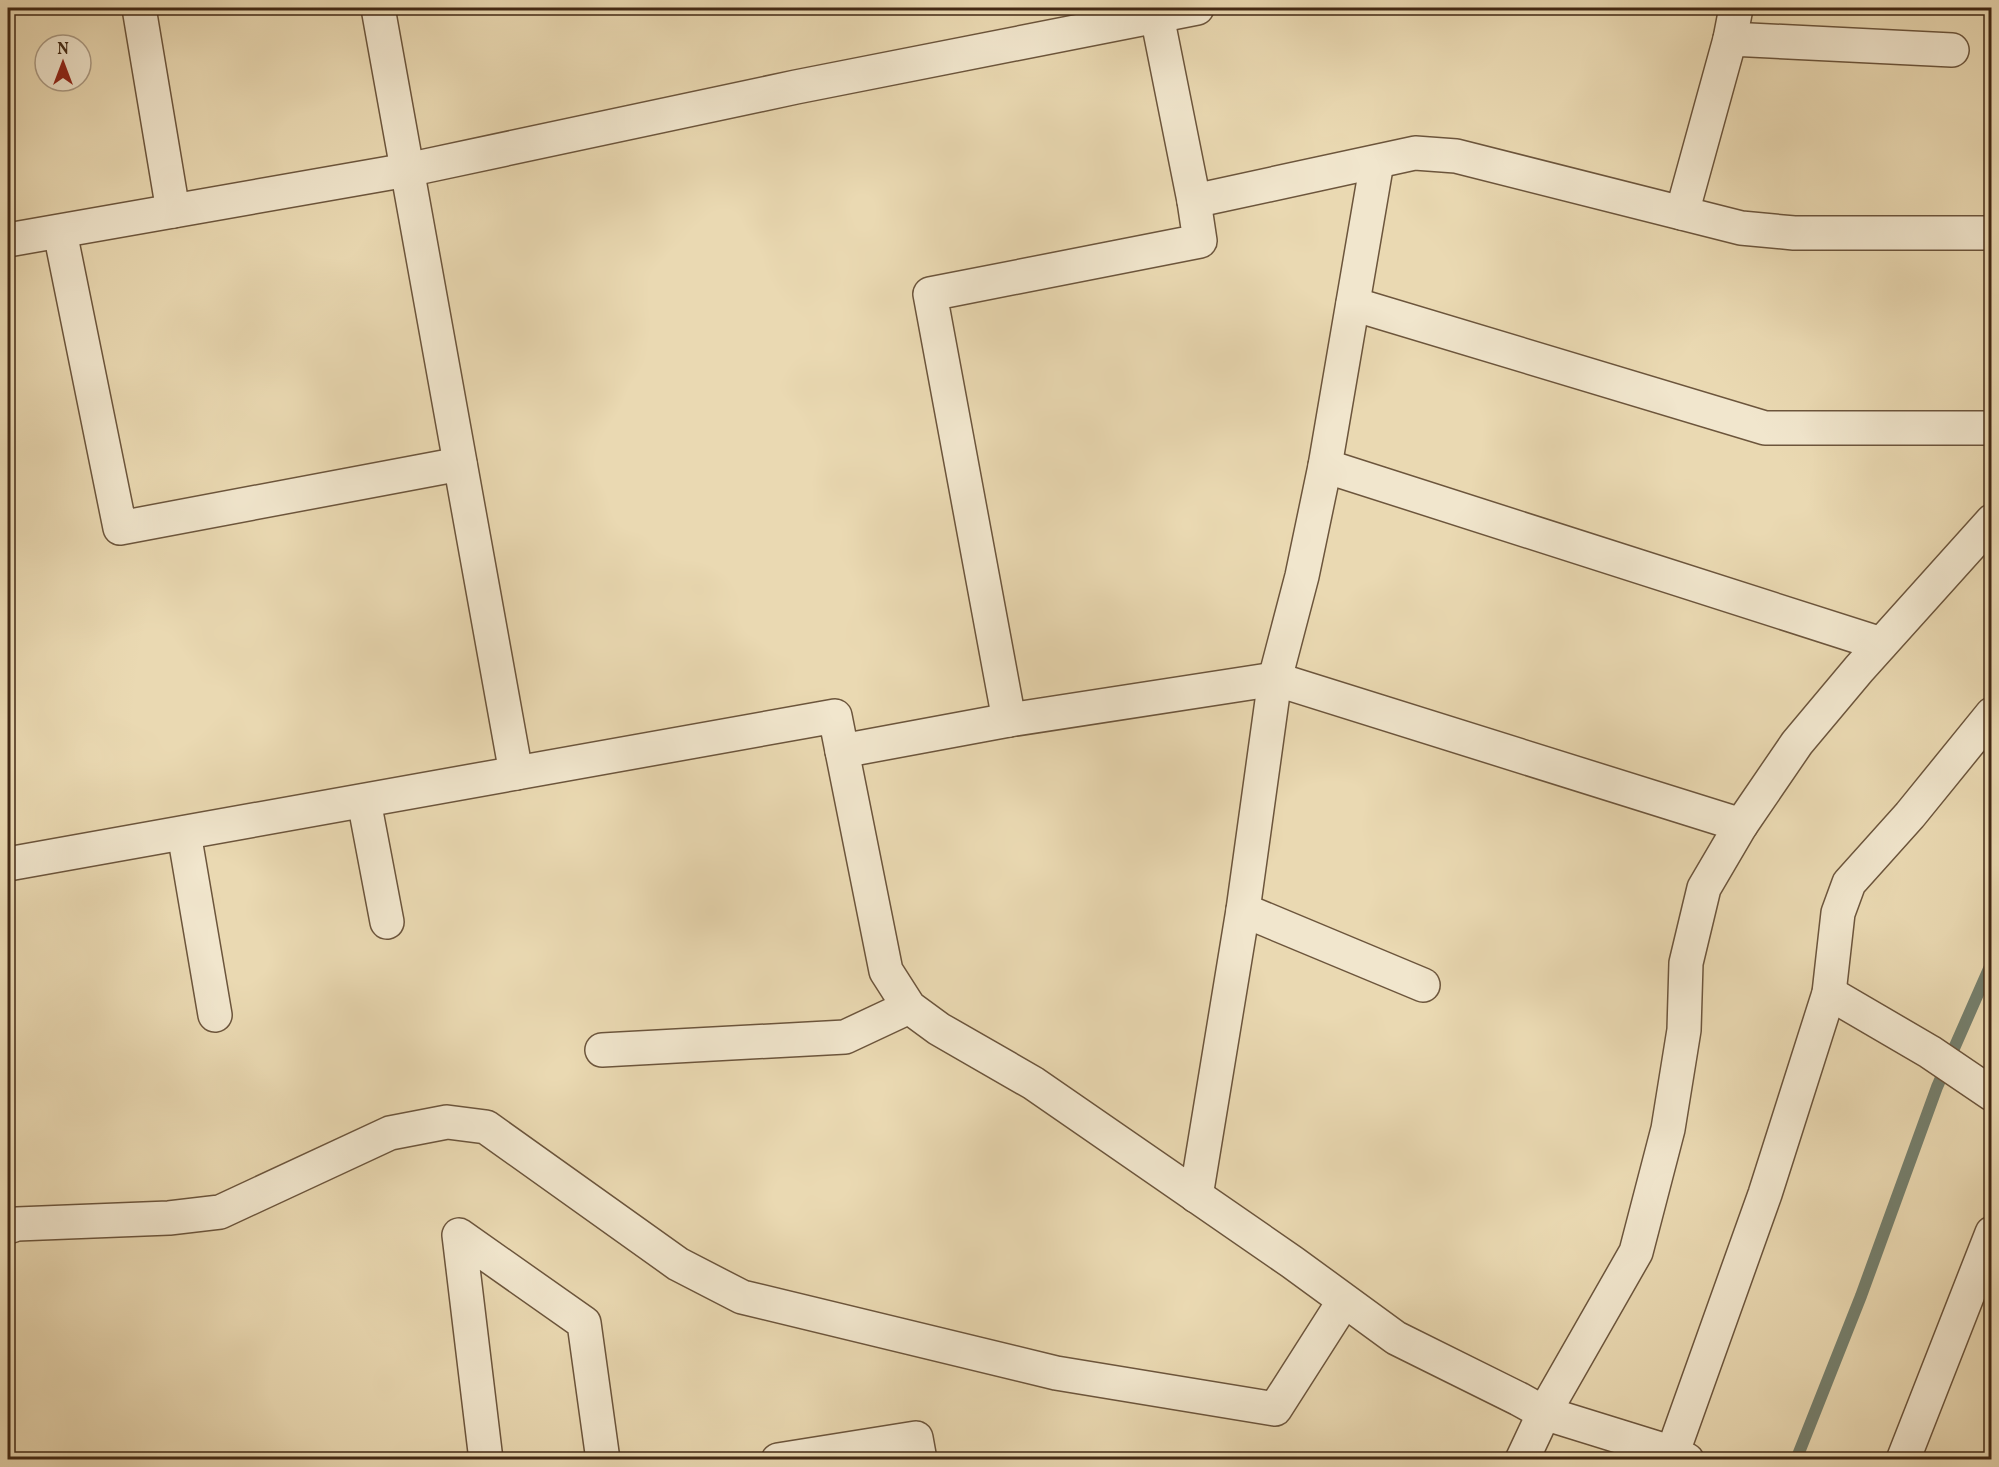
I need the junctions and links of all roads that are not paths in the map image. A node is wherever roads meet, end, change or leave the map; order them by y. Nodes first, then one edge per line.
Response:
1 (139, 8) edge
2 (378, 8) edge
3 (1197, 8) edge
4 (1736, 8) edge
5 (1157, 16) junction
6 (1730, 39) junction
7 (1952, 50) dead end
8 (1377, 162) junction
9 (407, 170) junction
10 (1194, 201) junction
11 (173, 211) junction
12 (1682, 213) junction
13 (60, 232) junction
14 (1992, 233) edge
15 (8, 240) edge
16 (1353, 304) junction
17 (1992, 428) edge
18 (460, 464) junction
19 (1325, 466) junction
20 (1992, 521) edge
21 (1881, 644) junction
22 (1275, 679) junction
23 (1992, 714) edge
24 (1009, 720) junction
25 (842, 751) junction
26 (516, 773) junction
27 (364, 801) junction
28 (1741, 825) junction
29 (184, 833) junction
30 (8, 864) edge
31 (1243, 910) junction
32 (387, 922) dead end
33 (1423, 985) dead end
34 (1829, 993) junction
35 (909, 1007) junction
36 (215, 1015) dead end
37 (602, 1050) dead end
38 (1992, 1094) edge
39 (1196, 1196) junction
40 (8, 1227) edge
41 (1992, 1233) edge
42 (1344, 1300) junction
43 (1544, 1413) junction
44 (1677, 1457) edge
45 (486, 1460) edge
46 (603, 1460) edge
47 (778, 1460) edge
48 (920, 1460) edge
49 (1522, 1460) edge
50 (1903, 1460) edge

1 - 11 street
2 - 9 street
3 - 5 street
4 - 6 street
5 - 9 street
5 - 10 street
6 - 7 street
6 - 12 street
8 - 10 street
8 - 12 street
8 - 16 street
9 - 11 street
9 - 18 street
10 - 24 street
11 - 13 street
12 - 14 street
13 - 15 street
13 - 18 street
16 - 17 street
16 - 19 street
18 - 26 street
19 - 21 street
19 - 22 street
20 - 21 street
21 - 28 street
22 - 24 street
22 - 28 street
22 - 31 street
23 - 34 street
24 - 25 street
25 - 26 street
25 - 35 street
26 - 27 street
27 - 29 street
27 - 32 street
28 - 43 street
29 - 30 street
29 - 36 street
31 - 33 street
31 - 39 street
34 - 38 street
34 - 44 street
35 - 37 street
35 - 39 street
39 - 42 street
40 - 42 street
41 - 50 street
42 - 43 street
43 - 44 street
43 - 49 street
45 - 46 street
47 - 48 street

